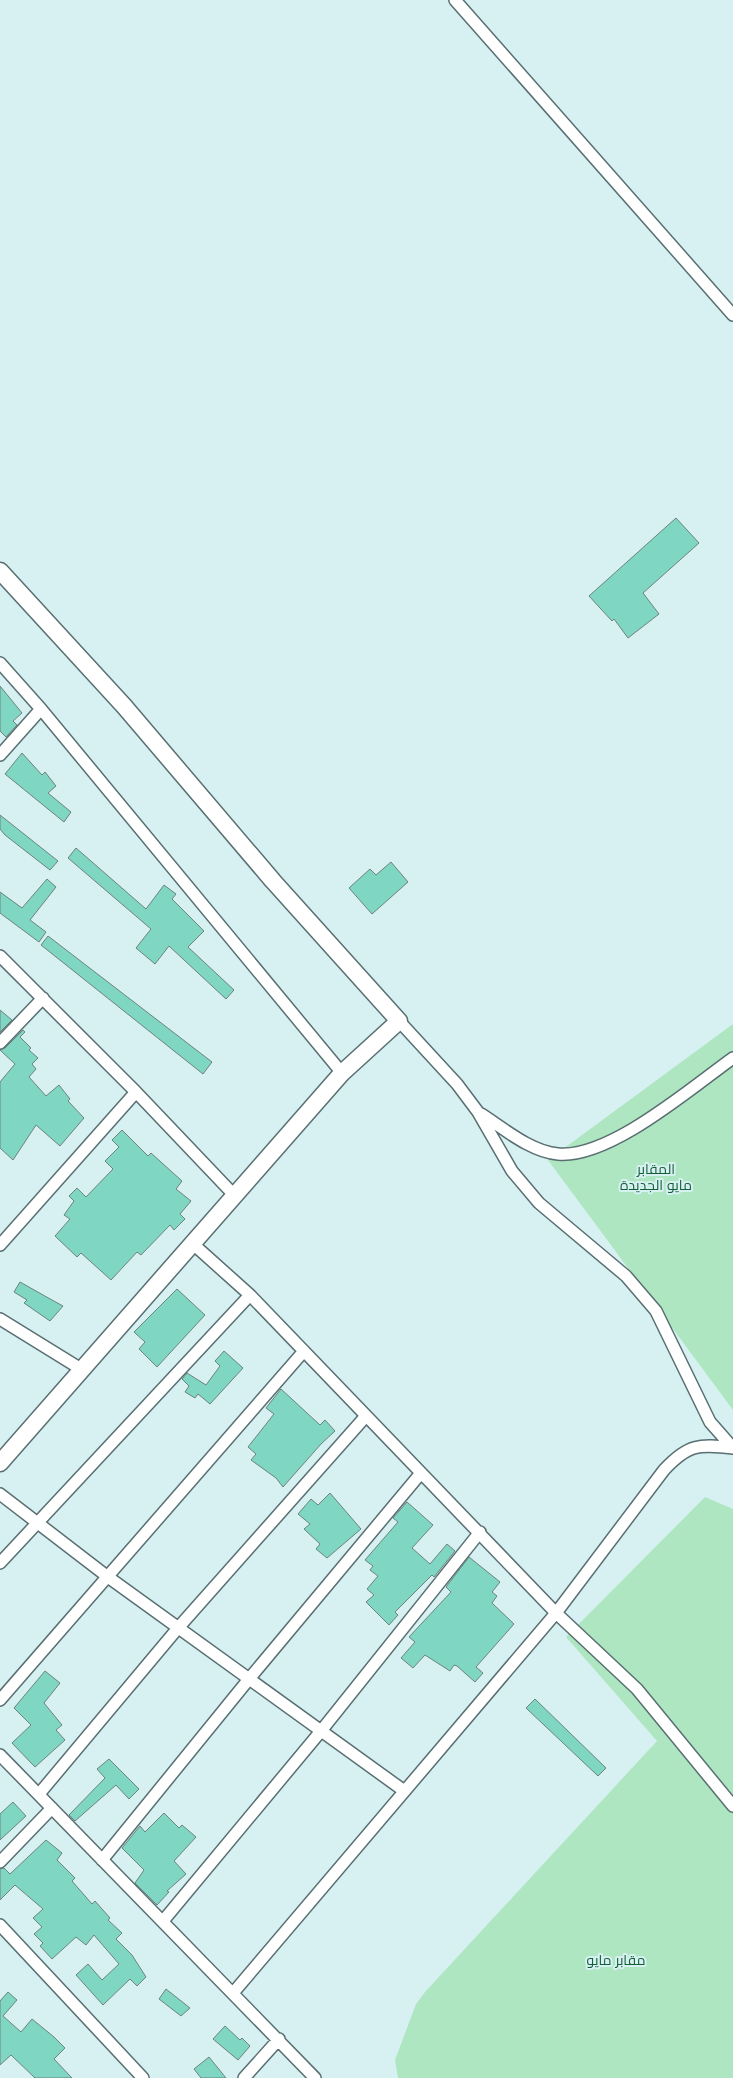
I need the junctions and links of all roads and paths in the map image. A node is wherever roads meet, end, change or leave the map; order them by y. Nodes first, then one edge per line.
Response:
1 (456, 0) edge
2 (733, 314) edge
3 (0, 571) edge
4 (0, 663) edge
5 (41, 709) junction
6 (0, 755) edge
7 (0, 956) edge
8 (43, 998) junction
9 (399, 1021) junction
10 (0, 1043) edge
11 (733, 1058) edge
12 (342, 1073) junction
13 (136, 1092) junction
14 (478, 1112) junction
15 (235, 1196) junction
16 (192, 1243) junction
17 (0, 1245) edge
18 (250, 1295) junction
19 (0, 1319) edge
20 (304, 1351) junction
21 (81, 1369) junction
22 (366, 1416) junction
23 (733, 1448) edge
24 (0, 1464) edge
25 (422, 1473) junction
26 (0, 1494) edge
27 (36, 1523) junction
28 (480, 1532) junction
29 (0, 1562) edge
30 (108, 1577) junction
31 (556, 1613) junction
32 (178, 1628) junction
33 (249, 1679) junction
34 (0, 1700) edge
35 (321, 1731) junction
36 (0, 1755) edge
37 (403, 1790) junction
38 (39, 1794) junction
39 (733, 1806) edge
40 (52, 1808) junction
41 (102, 1860) junction
42 (0, 1862) edge
43 (163, 1921) junction
44 (0, 1925) edge
45 (233, 1992) junction
46 (279, 2039) junction
47 (144, 2078) edge
48 (244, 2078) edge
49 (315, 2078) edge

1 - 2 street
3 - 9 street
4 - 5 street
5 - 6 street
5 - 12 street
7 - 8 street
8 - 10 street
8 - 13 street
9 - 12 street
9 - 14 street
11 - 14 street
12 - 15 street
13 - 15 street
13 - 17 street
14 - 23 street
15 - 16 street
16 - 18 street
16 - 21 street
18 - 20 street
18 - 27 street
19 - 21 street
20 - 22 street
20 - 30 street
21 - 24 street
22 - 25 street
22 - 32 street
23 - 31 street
25 - 28 street
25 - 33 street
26 - 27 street
27 - 29 street
27 - 30 street
28 - 31 street
28 - 35 street
30 - 32 street
30 - 34 street
31 - 37 street
31 - 39 street
32 - 33 street
32 - 38 street
33 - 35 street
33 - 41 street
35 - 37 street
35 - 43 street
36 - 38 street
37 - 45 street
38 - 40 street
40 - 41 street
40 - 42 street
41 - 43 street
43 - 45 street
44 - 47 street
45 - 46 street
46 - 48 street
46 - 49 street

